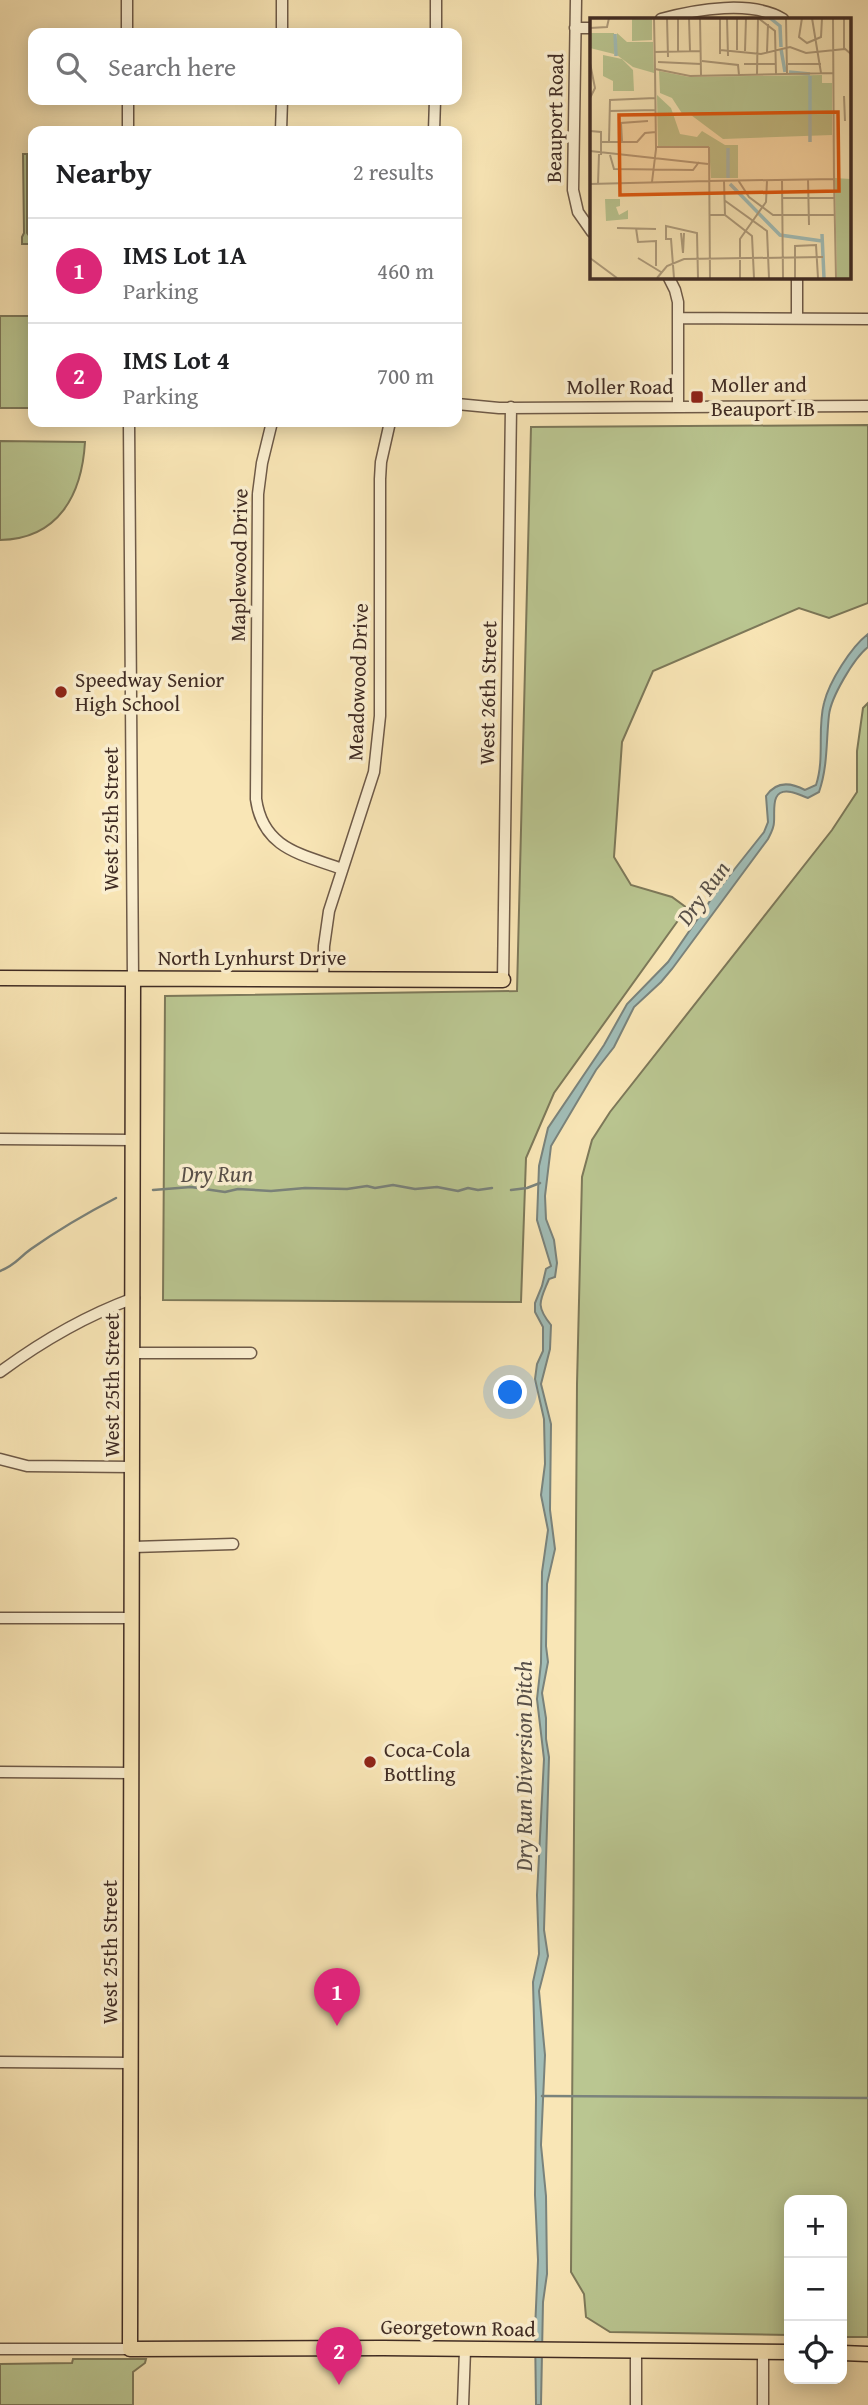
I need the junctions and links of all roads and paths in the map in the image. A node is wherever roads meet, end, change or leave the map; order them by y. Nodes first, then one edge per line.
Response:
1 (127, 0) edge
2 (282, 0) edge
3 (436, 0) edge
4 (576, 0) edge
5 (666, 18) edge
6 (782, 18) edge
7 (127, 28) edge
8 (282, 28) edge
9 (436, 28) edge
10 (575, 28) junction
11 (590, 28) edge
12 (128, 105) edge
13 (282, 105) edge
14 (435, 105) edge
15 (128, 126) edge
16 (281, 126) edge
17 (434, 126) edge
18 (590, 229) edge
19 (669, 278) edge
20 (797, 278) edge
21 (678, 318) junction
22 (797, 318) junction
23 (868, 319) edge
24 (462, 405) edge
25 (868, 406) edge
26 (511, 407) junction
27 (678, 407) junction
28 (130, 427) edge
29 (271, 427) edge
30 (389, 427) edge
31 (342, 869) junction
32 (0, 978) edge
33 (133, 979) junction
34 (323, 979) junction
35 (503, 980) joint
36 (0, 1139) edge
37 (134, 1140) junction
38 (134, 1298) junction
39 (133, 1353) junction
40 (251, 1353) dead end
41 (0, 1372) edge
42 (0, 1459) edge
43 (133, 1466) junction
44 (233, 1544) dead end
45 (133, 1547) junction
46 (0, 1618) edge
47 (133, 1618) junction
48 (0, 1773) edge
49 (132, 1773) junction
50 (0, 2063) edge
51 (131, 2063) junction
52 (0, 2349) edge
53 (130, 2349) junction
54 (465, 2350) junction
55 (636, 2351) junction
56 (763, 2352) junction
57 (784, 2352) edge
58 (847, 2353) edge
59 (868, 2354) edge
60 (463, 2405) edge
61 (636, 2405) edge
62 (763, 2405) edge

1 - 7 street
2 - 8 street
3 - 9 street
4 - 10 street, Beauport Road
5 - 6 street
10 - 11 street
10 - 18 street, Beauport Road
12 - 15 street
13 - 16 street
14 - 17 street
19 - 21 street
20 - 22 street
21 - 22 street
21 - 27 street
22 - 23 street
24 - 26 street, Moller Road
25 - 27 street, Moller Road
26 - 27 street, Moller Road
26 - 35 street, West 26th Street
28 - 33 street, West 25th Street
29 - 31 street, Maplewood Drive
30 - 31 street, Meadowood Drive
31 - 34 street, Meadowood Drive
32 - 33 main road, North Lynhurst Drive
33 - 34 main road, North Lynhurst Drive
33 - 37 main road, West 25th Street
34 - 35 main road, North Lynhurst Drive
36 - 37 street
37 - 38 main road, West 25th Street
38 - 39 main road, West 25th Street
38 - 41 street
39 - 40 street
39 - 43 main road, West 25th Street
42 - 43 street
43 - 45 main road, West 25th Street
44 - 45 street
45 - 47 main road, West 25th Street
46 - 47 street
47 - 49 main road, West 25th Street
48 - 49 street
49 - 51 main road, West 25th Street
50 - 51 street
51 - 53 main road, West 25th Street
52 - 53 street, Georgetown Road
53 - 54 main road, Georgetown Road
54 - 55 main road, Georgetown Road
54 - 60 street
55 - 56 main road, Georgetown Road
55 - 61 street
56 - 57 main road, Georgetown Road
56 - 62 street
58 - 59 main road

